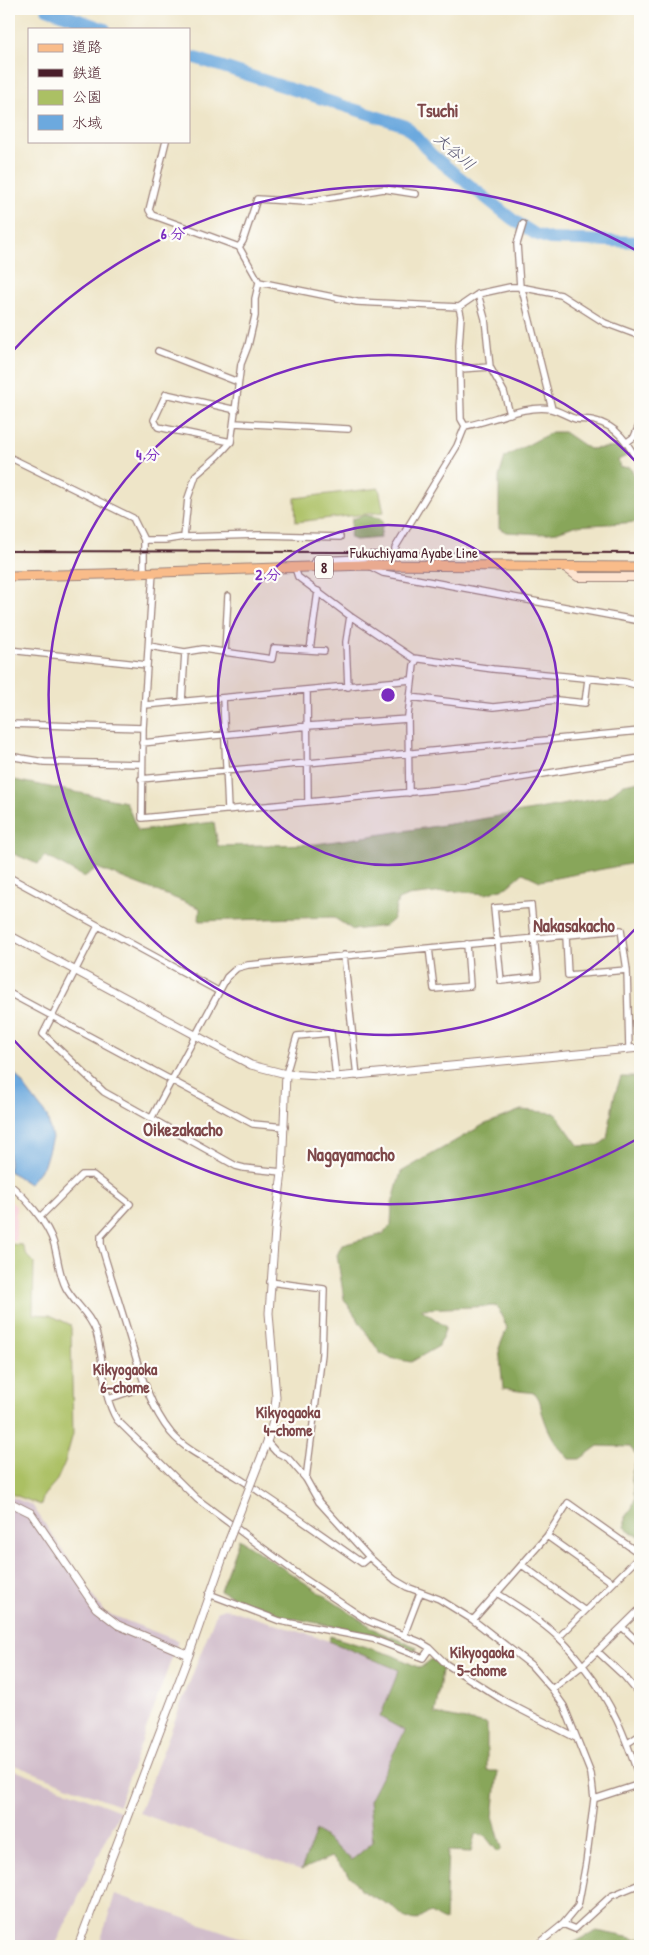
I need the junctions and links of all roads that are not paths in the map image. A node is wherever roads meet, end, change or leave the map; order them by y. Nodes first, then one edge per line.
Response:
1 (166, 142) edge
2 (416, 194) dead end
3 (522, 224) dead end
4 (239, 247) junction
5 (259, 282) junction
6 (520, 287) junction
7 (478, 294) junction
8 (459, 307) junction
9 (640, 336) edge
10 (158, 351) dead end
11 (490, 367) junction
12 (460, 369) junction
13 (238, 382) junction
14 (552, 409) junction
15 (236, 410) junction
16 (510, 414) junction
17 (640, 422) edge
18 (234, 423) junction
19 (465, 426) junction
20 (348, 429) dead end
21 (231, 442) junction
22 (627, 442) junction
23 (9, 457) edge
24 (640, 465) edge
25 (184, 537) junction
26 (340, 537) dead end
27 (144, 540) junction
28 (366, 565) junction
29 (565, 566) junction
30 (640, 566) edge
31 (312, 567) junction
32 (296, 568) junction
33 (148, 572) junction
34 (9, 576) edge
35 (640, 577) edge
36 (318, 590) junction
37 (228, 596) dead end
38 (350, 616) junction
39 (640, 621) edge
40 (149, 646) junction
41 (9, 650) edge
42 (310, 650) junction
43 (324, 651) dead end
44 (185, 652) junction
45 (225, 652) junction
46 (417, 659) junction
47 (147, 665) junction
48 (588, 679) junction
49 (411, 680) junction
50 (640, 686) edge
51 (348, 687) junction
52 (307, 691) junction
53 (410, 697) junction
54 (223, 698) junction
55 (182, 701) junction
56 (145, 705) junction
57 (408, 720) junction
58 (9, 724) edge
59 (308, 726) junction
60 (143, 728) junction
61 (640, 731) edge
62 (225, 733) junction
63 (142, 743) junction
64 (408, 754) junction
65 (9, 756) edge
66 (640, 758) edge
67 (142, 764) junction
68 (308, 764) junction
69 (227, 771) junction
70 (141, 779) junction
71 (409, 793) junction
72 (308, 802) junction
73 (228, 810) junction
74 (9, 877) edge
75 (98, 926) junction
76 (9, 935) edge
77 (566, 936) junction
78 (535, 938) junction
79 (497, 942) junction
80 (466, 944) junction
81 (429, 948) junction
82 (344, 955) junction
83 (627, 970) junction
84 (76, 972) junction
85 (218, 991) junction
86 (9, 992) edge
87 (52, 1015) junction
88 (196, 1036) junction
89 (640, 1048) edge
90 (629, 1049) junction
91 (286, 1074) junction
92 (357, 1076) junction
93 (336, 1078) junction
94 (172, 1079) junction
95 (151, 1119) junction
96 (285, 1127) junction
97 (282, 1172) junction
98 (9, 1184) edge
99 (40, 1217) junction
100 (270, 1282) junction
101 (146, 1386) junction
102 (108, 1399) junction
103 (268, 1442) junction
104 (306, 1479) junction
105 (9, 1502) edge
106 (547, 1536) junction
107 (640, 1555) edge
108 (369, 1557) junction
109 (522, 1565) junction
110 (613, 1583) junction
111 (420, 1593) junction
112 (497, 1593) junction
113 (209, 1594) junction
114 (640, 1609) edge
115 (585, 1611) junction
116 (473, 1620) junction
117 (622, 1627) junction
118 (404, 1635) junction
119 (559, 1637) junction
120 (640, 1644) edge
121 (430, 1648) junction
122 (597, 1651) junction
123 (189, 1655) junction
124 (583, 1665) junction
125 (552, 1689) junction
126 (640, 1695) edge
127 (640, 1735) edge
128 (576, 1738) junction
129 (628, 1743) junction
130 (640, 1780) edge
131 (640, 1784) edge
132 (594, 1799) junction
133 (640, 1884) edge
134 (563, 1924) junction
135 (78, 1946) edge
136 (536, 1946) edge

1 - 4 street
2 - 4 street
3 - 6 street
4 - 5 street
5 - 8 street
5 - 13 street
6 - 7 street
6 - 9 street
6 - 14 street
7 - 8 street
7 - 11 street
8 - 12 street
10 - 13 street
11 - 12 street
11 - 16 street
12 - 19 street
13 - 15 street
14 - 16 street
14 - 22 street
15 - 18 street
15 - 21 street
16 - 19 street
17 - 22 street
18 - 20 street
18 - 21 street
19 - 31 street
21 - 25 street
22 - 24 street
23 - 27 street
25 - 26 street
25 - 27 street
27 - 33 street
28 - 29 main road, Fukuchiyama Ayabe Line / 8
28 - 31 main road, Fukuchiyama Ayabe Line / 8
28 - 39 street
29 - 30 main road, Fukuchiyama Ayabe Line / 8
29 - 35 main road
31 - 32 main road, Fukuchiyama Ayabe Line / 8
32 - 33 main road, Fukuchiyama Ayabe Line / 8
32 - 36 street
33 - 34 main road, Fukuchiyama Ayabe Line / 8
33 - 40 street
36 - 38 street
36 - 42 street
37 - 45 street
38 - 46 street
38 - 51 street
40 - 44 street
40 - 47 street
41 - 47 street
42 - 43 street
42 - 45 street
44 - 45 street
44 - 55 street
46 - 48 street
46 - 49 street
47 - 56 street
48 - 50 street
48 - 53 street
49 - 51 street
49 - 53 street
51 - 52 street
52 - 54 street
52 - 59 street
53 - 57 street
54 - 55 street
54 - 62 street
55 - 56 street
56 - 60 street
57 - 59 street
57 - 64 street
58 - 60 street
59 - 62 street
59 - 68 street
60 - 63 street
61 - 64 street
62 - 63 street
62 - 69 street
63 - 67 street
64 - 68 street
64 - 71 street
65 - 67 street
66 - 71 street
67 - 70 street
68 - 69 street
68 - 72 street
69 - 70 street
69 - 73 street
70 - 73 street
71 - 72 street
72 - 73 street
74 - 75 street
75 - 84 street
75 - 85 street
76 - 84 street
77 - 78 street
77 - 83 street
77 - 83 street
78 - 79 street
78 - 79 street
78 - 79 street
79 - 80 street
80 - 81 street
80 - 81 street
81 - 82 street
82 - 85 street
82 - 92 street
83 - 90 street
84 - 87 street
84 - 88 street
85 - 88 street
86 - 87 street
87 - 94 street
87 - 95 street
88 - 91 street
88 - 94 street
89 - 90 street
90 - 92 street
91 - 93 street
91 - 93 street
91 - 96 street
92 - 93 street
94 - 95 street
94 - 96 street
95 - 97 street
96 - 97 street
97 - 100 street
98 - 99 street
99 - 101 street
99 - 102 street
100 - 103 street
100 - 104 street
101 - 102 street
101 - 108 street
102 - 118 street
103 - 104 street
103 - 113 street, bridge
104 - 108 street
105 - 123 street
106 - 107 street
106 - 109 street
106 - 110 street
107 - 110 street
108 - 111 street
109 - 112 street
109 - 115 street
110 - 115 street
111 - 116 street
111 - 118 street
112 - 116 street
112 - 119 street
113 - 121 street
113 - 123 street
114 - 117 street
115 - 119 street
116 - 125 street
117 - 120 street
117 - 122 street
118 - 121 street
119 - 124 street
121 - 128 street
122 - 124 street
122 - 126 street
123 - 135 street
124 - 125 street
124 - 129 street
125 - 128 street
127 - 129 street
128 - 132 street
129 - 130 street
131 - 132 street
132 - 134 street
133 - 134 street
134 - 136 street

